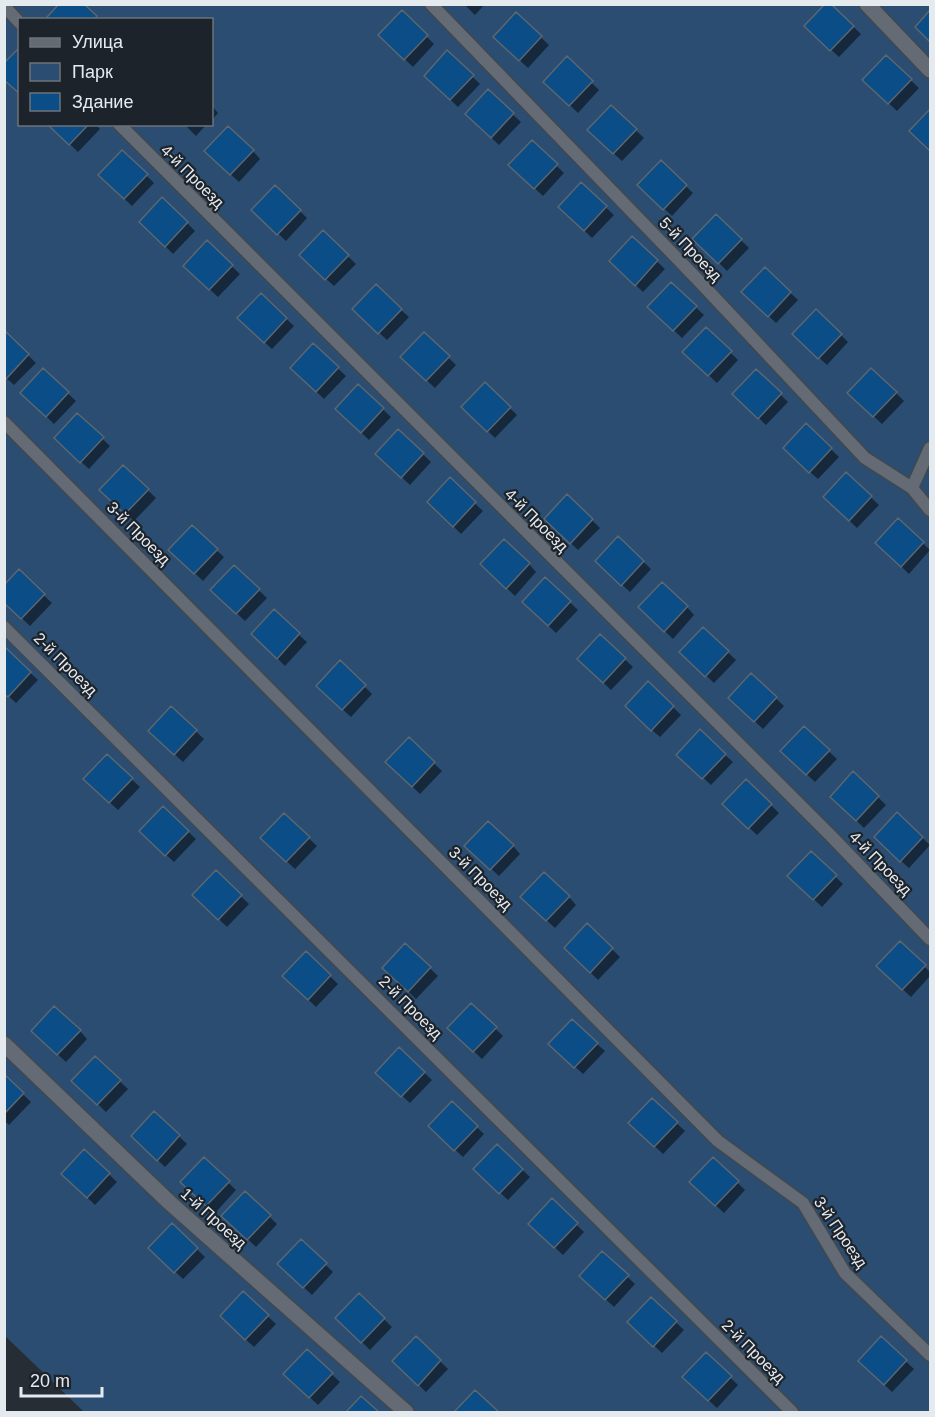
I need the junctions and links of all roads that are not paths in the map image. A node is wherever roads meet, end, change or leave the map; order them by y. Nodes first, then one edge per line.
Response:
1 (431, 4) edge
2 (867, 4) edge
3 (4, 6) edge
4 (18, 21) edge
5 (930, 70) edge
6 (121, 126) edge
7 (4, 422) edge
8 (930, 448) edge
9 (912, 488) junction
10 (930, 510) edge
11 (4, 627) edge
12 (930, 939) edge
13 (4, 1044) edge
14 (930, 1355) edge
15 (406, 1413) edge
16 (792, 1413) edge

1 - 9 lane, 5-й Проезд
2 - 5 street
3 - 4 lane
6 - 12 lane, 4-й Проезд
7 - 14 lane, 3-й Проезд
8 - 9 lane
9 - 10 lane, 5-й Проезд
11 - 16 lane, 2-й Проезд
13 - 15 street, 1-й Проезд

